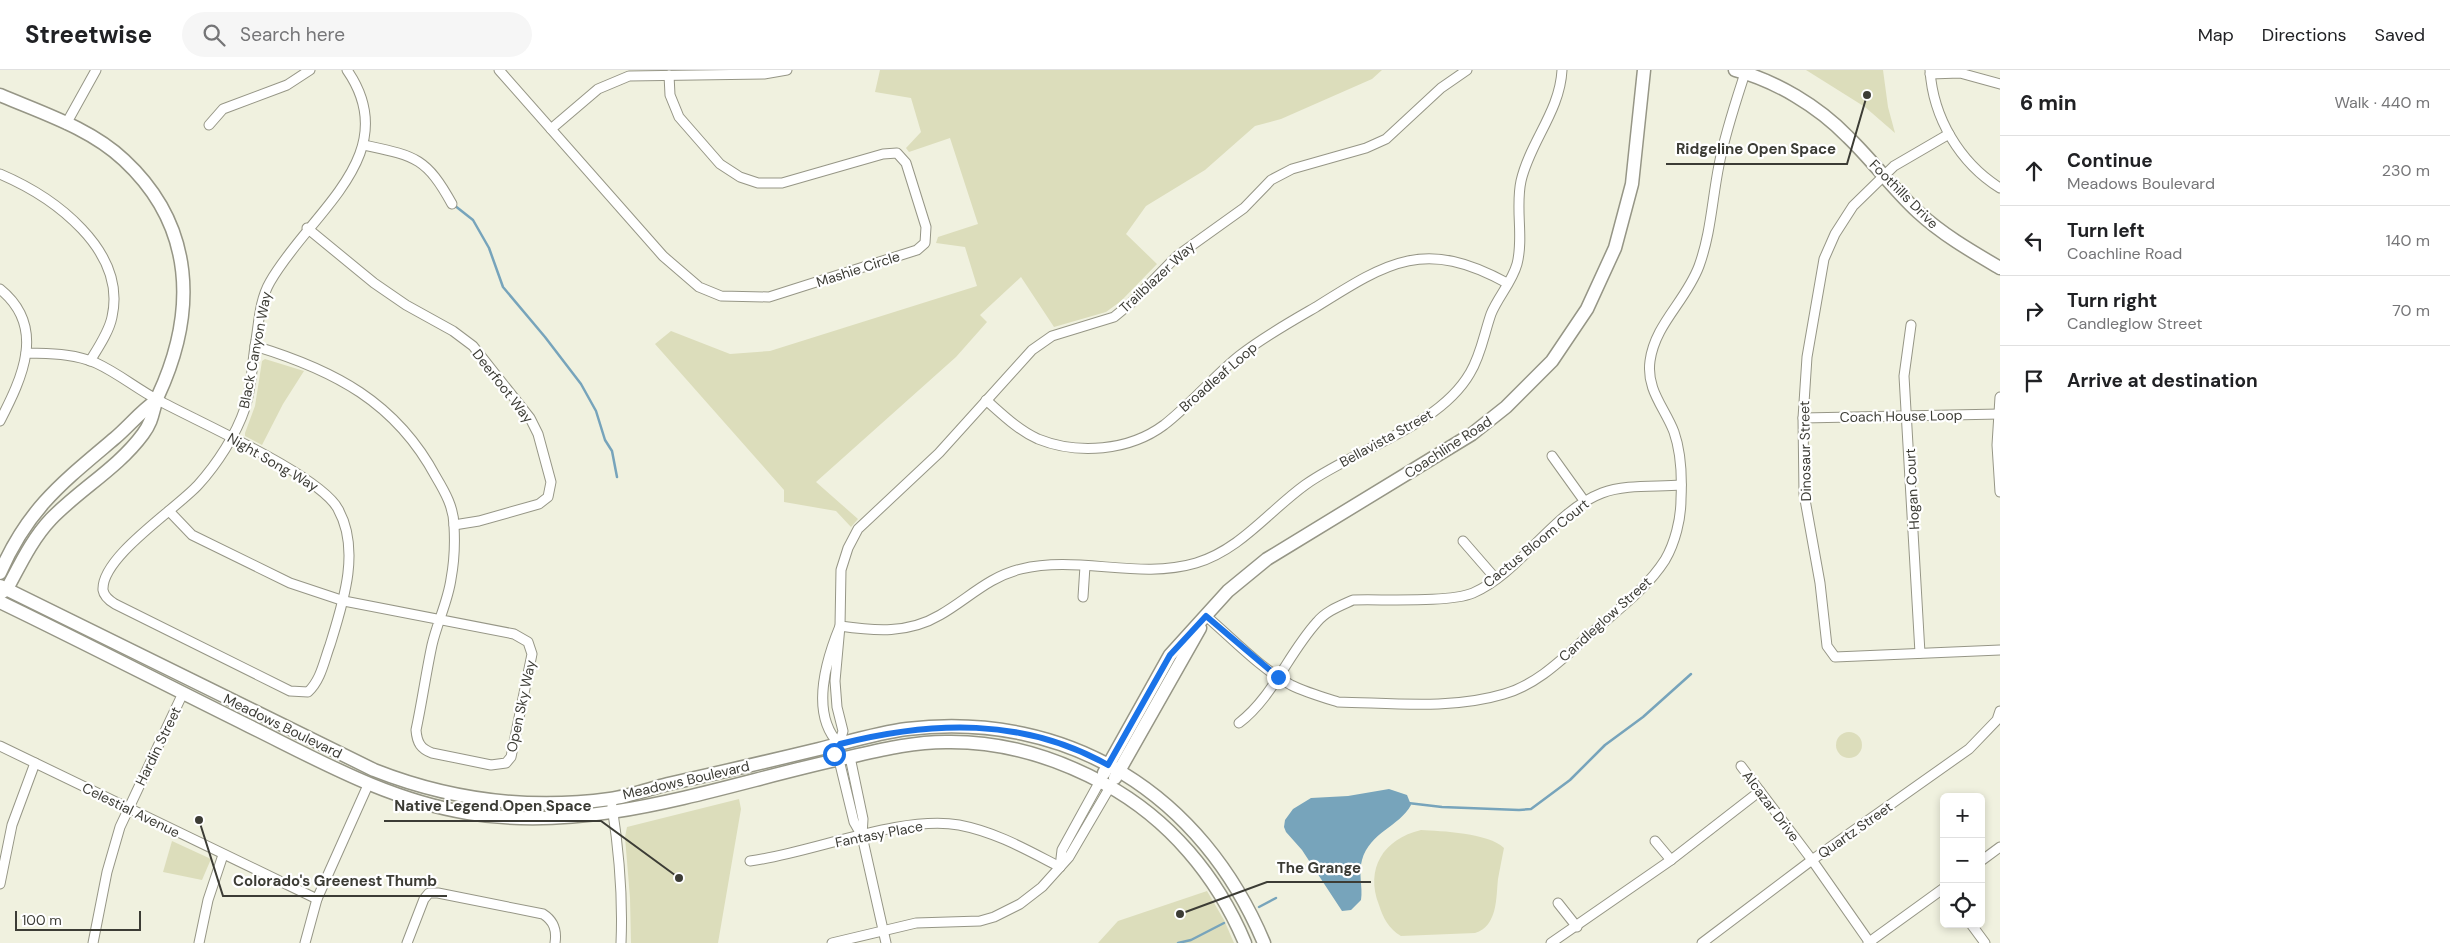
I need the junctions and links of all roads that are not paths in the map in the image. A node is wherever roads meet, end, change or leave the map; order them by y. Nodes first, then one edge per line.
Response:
1 (96, 70) edge
2 (310, 70) edge
3 (347, 70) edge
4 (499, 70) edge
5 (787, 70) edge
6 (1467, 70) edge
7 (1562, 70) edge
8 (1644, 70) edge
9 (1742, 71) edge
10 (1930, 72) edge
11 (669, 75) junction
12 (2000, 84) edge
13 (0, 95) edge
14 (66, 124) junction
15 (209, 125) dead end
16 (551, 129) junction
17 (1949, 134) junction
18 (364, 144) junction
19 (0, 174) edge
20 (1882, 176) junction
21 (2000, 188) edge
22 (452, 204) dead end
23 (307, 228) junction
24 (2000, 268) edge
25 (1507, 283) junction
26 (0, 289) edge
27 (1911, 325) dead end
28 (255, 346) junction
29 (26, 353) junction
30 (90, 361) junction
31 (2000, 397) edge
32 (157, 400) junction
33 (986, 400) junction
34 (2000, 414) edge
35 (1908, 417) junction
36 (1803, 418) junction
37 (0, 421) edge
38 (231, 438) junction
39 (1552, 456) dead end
40 (1681, 484) junction
41 (2000, 492) edge
42 (1585, 502) junction
43 (169, 511) junction
44 (454, 525) junction
45 (1463, 540) dead end
46 (1085, 566) junction
47 (0, 573) edge
48 (1496, 579) junction
49 (2, 590) edge
50 (1083, 597) dead end
51 (0, 602) edge
52 (344, 602) junction
53 (1206, 616) junction
54 (439, 620) junction
55 (840, 626) junction
56 (2000, 650) edge
57 (1920, 653) junction
58 (1278, 677) junction
59 (308, 692) joint
60 (183, 693) junction
61 (2000, 711) edge
62 (1239, 723) dead end
63 (840, 744) junction
64 (0, 746) edge
65 (844, 758) junction
66 (35, 763) junction
67 (1741, 766) dead end
68 (1114, 768) junction
69 (765, 776) junction
70 (1105, 784) junction
71 (368, 785) junction
72 (1760, 792) junction
73 (472, 798) junction
74 (611, 798) junction
75 (128, 809) junction
76 (613, 813) junction
77 (862, 836) junction
78 (1655, 841) dead end
79 (1999, 849) edge
80 (223, 855) junction
81 (1985, 858) edge
82 (1671, 860) junction
83 (1812, 860) junction
84 (750, 861) dead end
85 (1060, 867) junction
86 (0, 884) edge
87 (1940, 891) edge
88 (318, 899) junction
89 (1558, 903) dead end
90 (1577, 927) junction
91 (1974, 928) edge
92 (884, 930) junction
93 (93, 943) edge
94 (199, 943) edge
95 (304, 943) edge
96 (406, 943) edge
97 (555, 943) edge
98 (621, 943) edge
99 (832, 943) edge
100 (886, 943) edge
101 (1245, 943) edge
102 (1264, 943) edge
103 (1551, 943) edge
104 (1702, 943) edge
105 (1869, 943) edge
106 (1985, 943) edge

1 - 14 street
2 - 15 street
3 - 18 street, Black Canyon Way
4 - 16 street, Mashie Circle
5 - 11 street
6 - 33 street, Trailblazer Way
7 - 25 street, Bellavista Street
8 - 53 main road, Coachline Road
9 - 20 main road, Foothills Drive
9 - 40 street, Candleglow Street
10 - 12 street
10 - 17 street
11 - 16 street
11 - 16 street, Mashie Circle
13 - 14 main road
14 - 32 main road
17 - 20 street, Dinosaur Street
17 - 21 street
18 - 22 street
18 - 23 street, Black Canyon Way
19 - 30 street
20 - 24 main road, Foothills Drive
20 - 36 street, Dinosaur Street
23 - 28 street, Black Canyon Way
23 - 44 street, Deerfoot Way
25 - 33 street, Broadleaf Loop
25 - 46 street, Bellavista Street
26 - 29 street
27 - 35 street, Hogan Court
28 - 38 street, Black Canyon Way
28 - 44 street
29 - 30 street, Night Song Way
29 - 37 street
30 - 32 street, Night Song Way
31 - 34 street
32 - 38 street, Night Song Way
32 - 47 main road
32 - 49 main road
33 - 55 street, Trailblazer Way
34 - 35 street, Coach House Loop
34 - 41 street
35 - 36 street, Coach House Loop
35 - 57 street, Hogan Court
36 - 57 street, Dinosaur Street
38 - 43 street, Black Canyon Way
38 - 52 street, Night Song Way
39 - 42 street
40 - 42 street, Cactus Bloom Court
40 - 58 street, Candleglow Street
42 - 48 street, Cactus Bloom Court
43 - 52 street, Open Sky Way
43 - 59 street, Black Canyon Way
44 - 54 street
45 - 48 street
46 - 50 street
46 - 55 street, Bellavista Street
48 - 58 street, Cactus Bloom Court
49 - 73 main road, Meadows Boulevard
51 - 60 main road, Meadows Boulevard
52 - 54 street, Open Sky Way
52 - 59 street, Night Song Way
53 - 58 street, Candleglow Street
53 - 68 main road, Coachline Road
54 - 54 street, Open Sky Way
55 - 63 street, Trailblazer Way
56 - 57 street, Dinosaur Street
58 - 62 street, Cactus Bloom Court
60 - 71 main road, Meadows Boulevard
60 - 75 street, Hardin Street
61 - 83 street, Quartz Street
63 - 68 main road, Meadows Boulevard
63 - 69 main road
63 - 74 main road, Meadows Boulevard
64 - 66 street, Celestial Avenue
65 - 69 main road, Meadows Boulevard
65 - 70 main road, Meadows Boulevard
65 - 77 street
66 - 75 street, Celestial Avenue
66 - 86 street
67 - 72 street, Alcazar Drive
68 - 70 main road, Coachline Road
68 - 102 main road, Meadows Boulevard
69 - 76 main road, Meadows Boulevard
70 - 85 street
70 - 101 main road, Meadows Boulevard
71 - 73 main road
71 - 76 main road, Meadows Boulevard
71 - 88 street
72 - 82 street
72 - 83 street, Alcazar Drive
73 - 74 main road, Meadows Boulevard
74 - 76 street
75 - 80 street, Celestial Avenue
75 - 93 street, Hardin Street
76 - 98 street
77 - 84 street, Fantasy Place
77 - 85 street, Fantasy Place
77 - 92 street
78 - 82 street
79 - 81 street
80 - 88 street, Celestial Avenue
80 - 94 street
82 - 90 street
83 - 104 street, Quartz Street
83 - 105 street, Alcazar Drive
85 - 92 street
87 - 105 street
88 - 95 street
89 - 90 street
90 - 103 street
91 - 106 street
92 - 99 street
92 - 100 street
96 - 97 street

